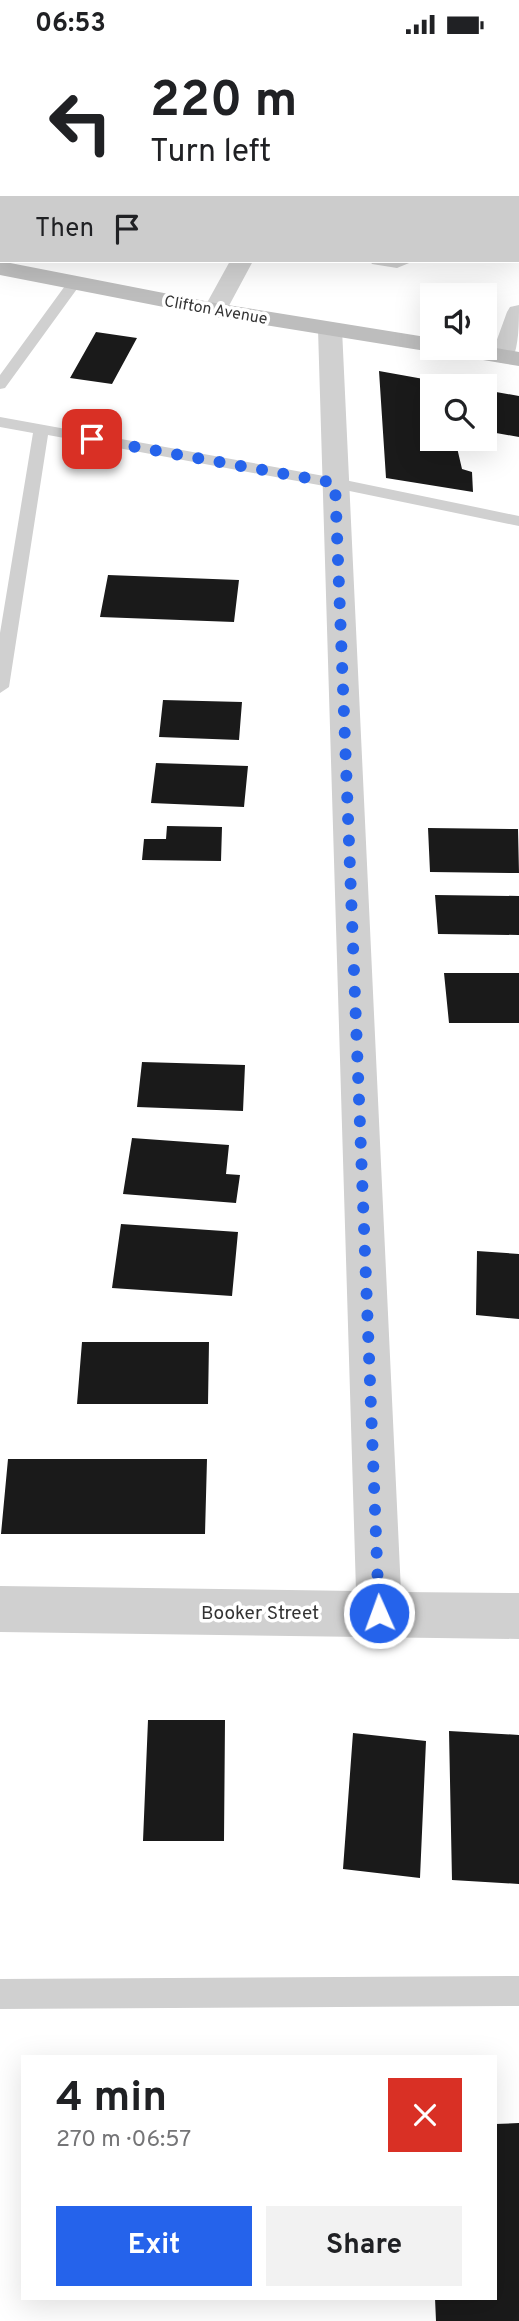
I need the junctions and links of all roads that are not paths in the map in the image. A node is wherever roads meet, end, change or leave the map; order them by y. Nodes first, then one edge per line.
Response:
1 (240, 263) edge
2 (0, 268) edge
3 (75, 282) junction
4 (215, 310) junction
5 (519, 312) edge
6 (330, 329) junction
7 (420, 343) edge
8 (511, 358) edge
9 (0, 385) edge
10 (0, 422) edge
11 (41, 430) junction
12 (335, 483) junction
13 (519, 521) edge
14 (0, 687) edge
15 (0, 1609) edge
16 (379, 1613) junction
17 (519, 1616) edge
18 (519, 1991) edge
19 (0, 1994) edge

1 - 4 street
2 - 3 street, Clifton Avenue
3 - 4 street, Clifton Avenue
3 - 9 lane
4 - 6 street, Clifton Avenue
5 - 8 street
6 - 7 street, Clifton Avenue
6 - 12 street
10 - 11 lane
11 - 12 lane
11 - 14 lane
12 - 13 lane
12 - 16 street
15 - 16 street, Booker Street
16 - 17 street, Booker Street
18 - 19 lane

